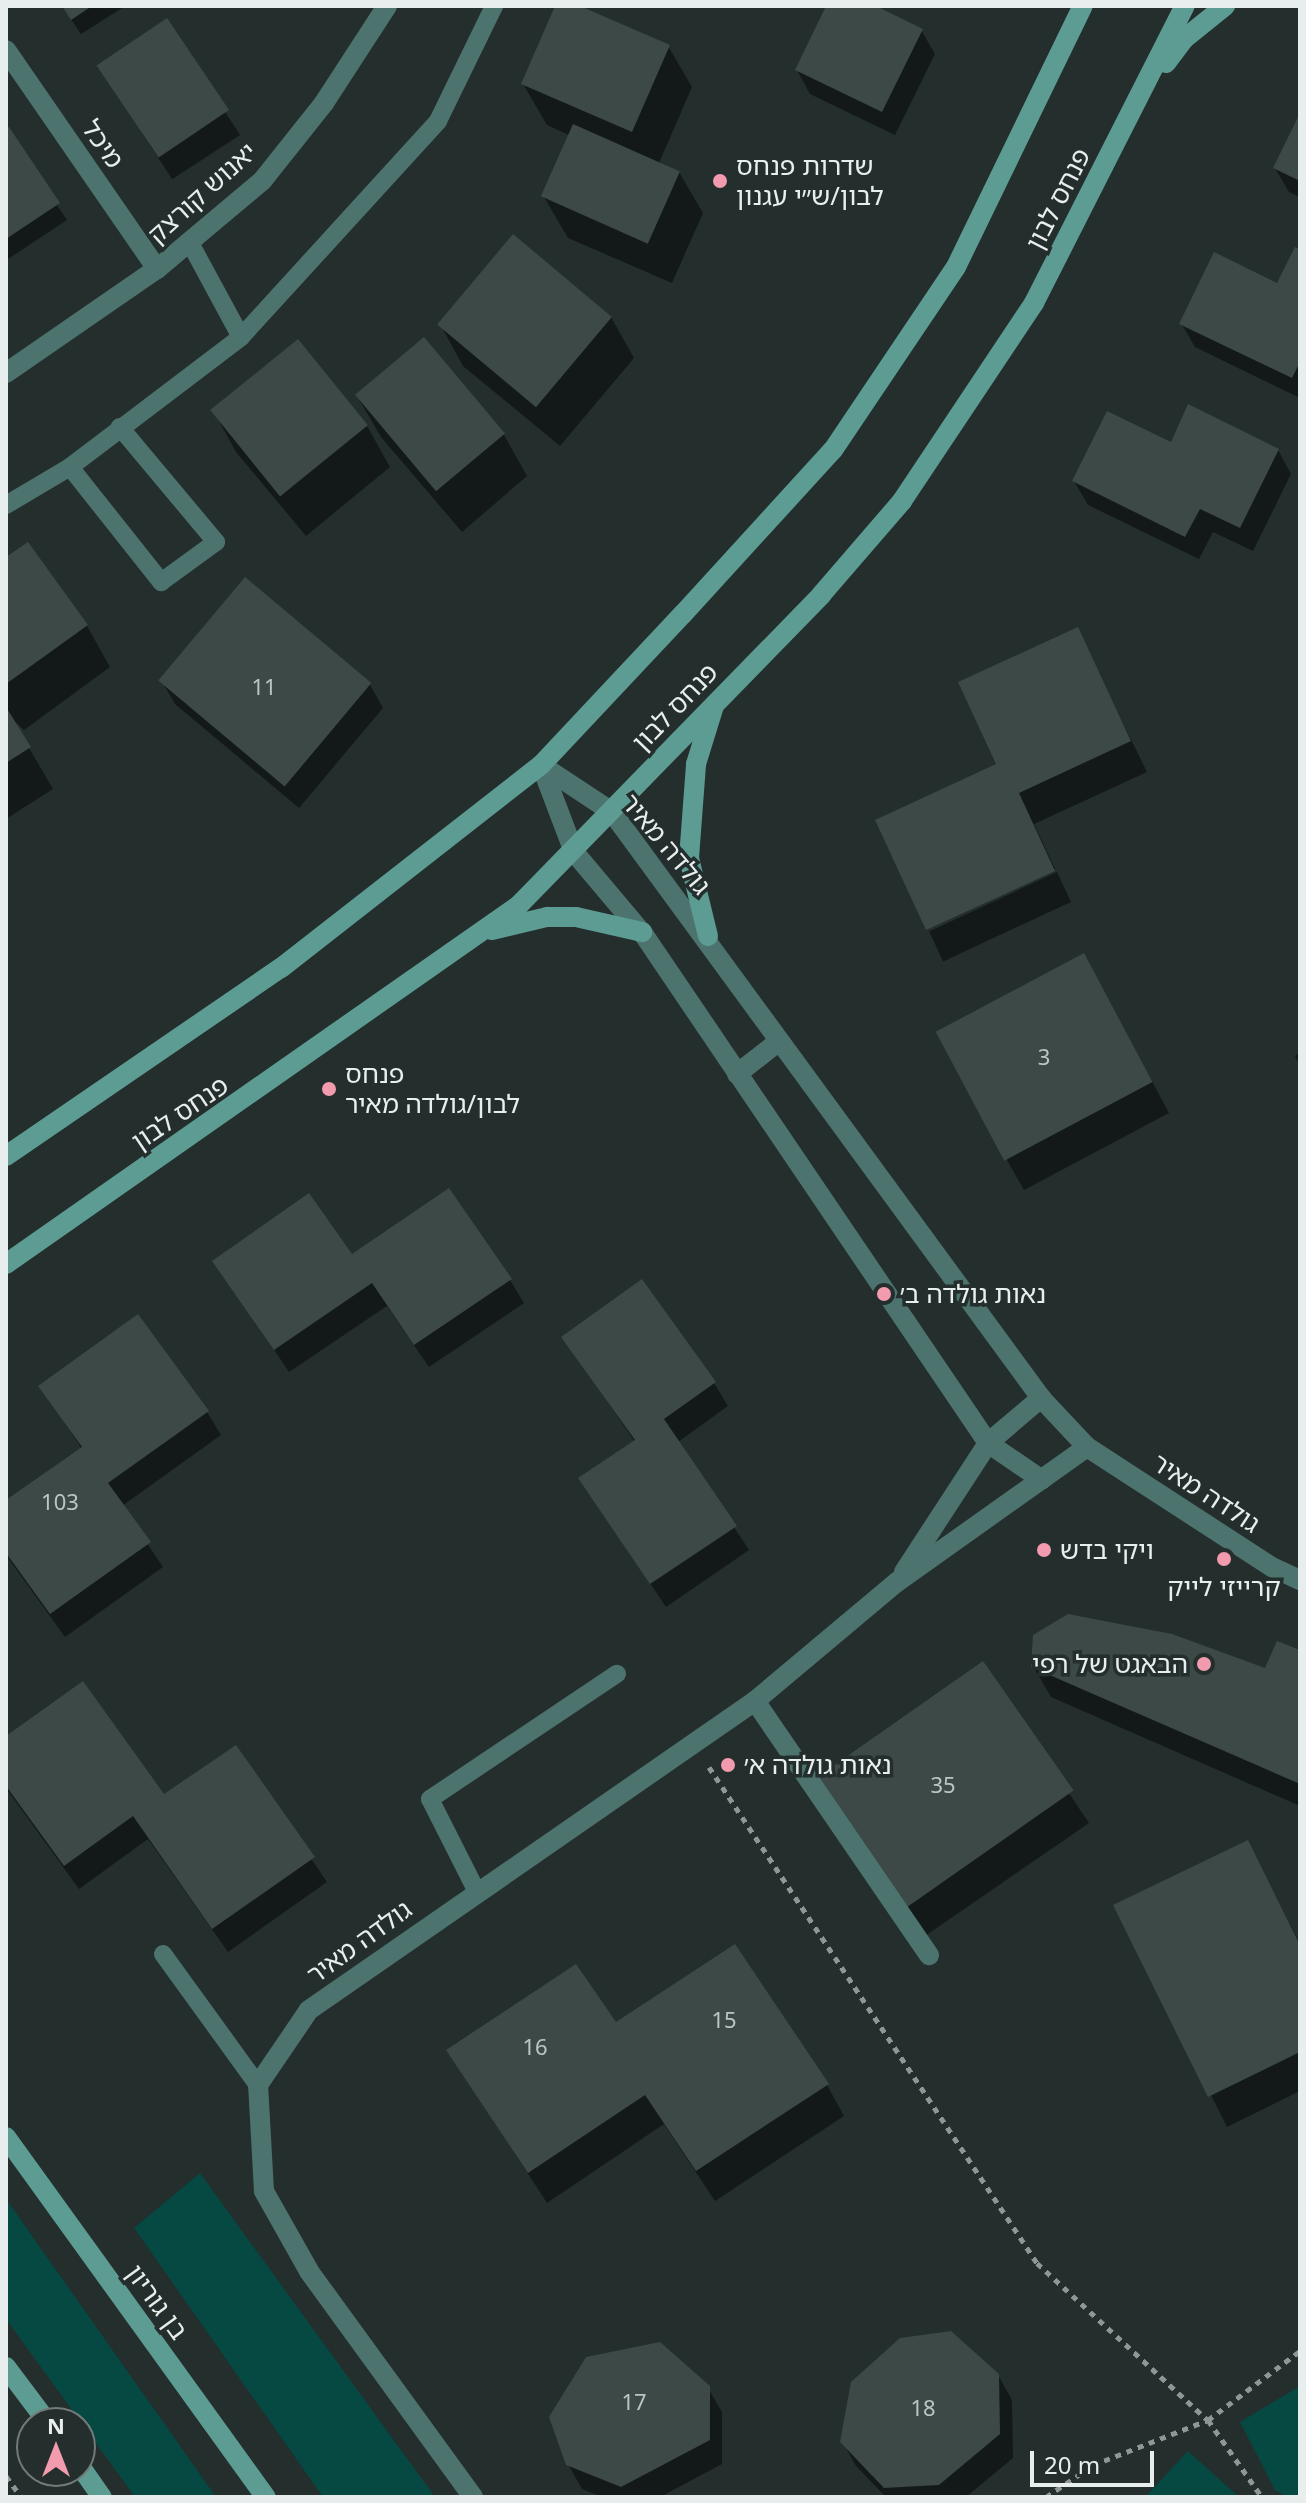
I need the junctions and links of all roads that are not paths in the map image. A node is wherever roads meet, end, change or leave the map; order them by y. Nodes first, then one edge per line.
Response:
1 (387, 6) edge
2 (494, 6) edge
3 (1083, 6) edge
4 (1185, 6) edge
5 (1225, 6) edge
6 (6, 50) edge
7 (1133, 108) junction
8 (189, 241) junction
9 (157, 269) junction
10 (241, 337) junction
11 (6, 373) edge
12 (120, 427) junction
13 (70, 467) junction
14 (6, 505) edge
15 (716, 701) junction
16 (541, 765) junction
17 (612, 812) junction
18 (574, 852) junction
19 (642, 932) junction
20 (481, 933) junction
21 (708, 936) junction
22 (778, 1042) junction
23 (737, 1074) junction
24 (6, 1156) edge
25 (6, 1264) edge
26 (1041, 1398) junction
27 (988, 1443) junction
28 (1087, 1447) junction
29 (1042, 1480) junction
30 (1300, 1580) edge
31 (897, 1582) junction
32 (617, 1674) dead end
33 (755, 1701) junction
34 (476, 1890) junction
35 (163, 1954) dead end
36 (929, 1955) dead end
37 (258, 2085) junction
38 (6, 2137) edge
39 (6, 2367) edge
40 (36, 2407) edge
41 (266, 2497) edge
42 (473, 2497) edge

1 - 8 street, יאנוש קורצק
2 - 10 lane
3 - 16 main road
4 - 7 main road, פנחס לבון
5 - 7 main road
6 - 9 street, מיכל
7 - 15 main road, פנחס לבון
8 - 9 street, יאנוש קורצק
8 - 10 lane
9 - 11 street, יאנוש קורצק
10 - 12 lane
12 - 13 lane
12 - 13 lane
13 - 14 lane
15 - 17 main road, פנחס לבון
15 - 21 main road
16 - 17 street, גולדה מאיר
16 - 18 street
16 - 24 main road
17 - 18 main road, פנחס לבון
17 - 21 street, גולדה מאיר
18 - 19 street
18 - 20 main road, פנחס לבון
19 - 20 main road
19 - 23 street
20 - 25 main road, פנחס לבון
21 - 22 street, גולדה מאיר
22 - 23 street
22 - 26 street, גולדה מאיר
23 - 27 street
26 - 27 street, גולדה מאיר
26 - 28 street, גולדה מאיר
27 - 29 street
27 - 31 street, גולדה מאיר
28 - 29 street, גולדה מאיר
28 - 30 street, גולדה מאיר
29 - 31 street, גולדה מאיר
31 - 33 street, גולדה מאיר
32 - 34 lane
33 - 34 street, גולדה מאיר
33 - 36 street
34 - 37 street, גולדה מאיר
35 - 37 lane
37 - 42 street
38 - 41 main road, בן גוריון
39 - 40 main road

